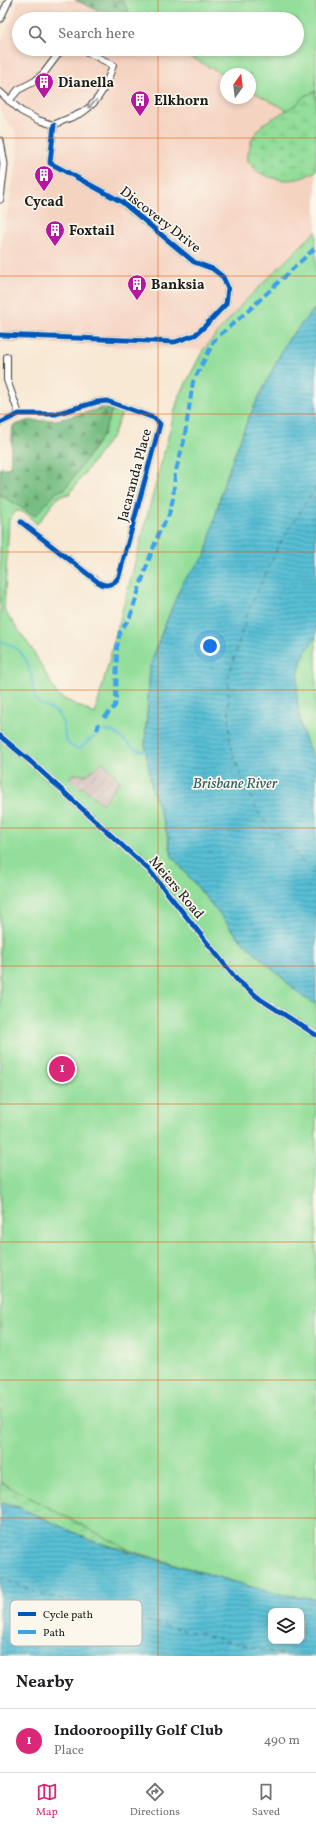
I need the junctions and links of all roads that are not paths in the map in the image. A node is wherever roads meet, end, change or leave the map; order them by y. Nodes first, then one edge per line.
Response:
1 (9, 0) edge
2 (0, 19) edge
3 (57, 56) edge
4 (95, 56) edge
5 (0, 92) edge
6 (9, 101) junction
7 (54, 125) junction
8 (0, 141) edge
9 (0, 199) edge
10 (0, 335) edge
11 (8, 357) dead end
12 (18, 414) junction
13 (0, 423) edge
14 (21, 522) dead end
15 (0, 736) edge
16 (316, 1035) edge

1 - 2 street
3 - 6 street
4 -> 7 street
5 - 6 street
6 - 7 street
7 - 10 street, Discovery Drive
8 - 9 street
11 - 12 street
12 - 13 street, Jacaranda Place
12 - 14 street, Jacaranda Place
15 - 16 street, Meiers Road

